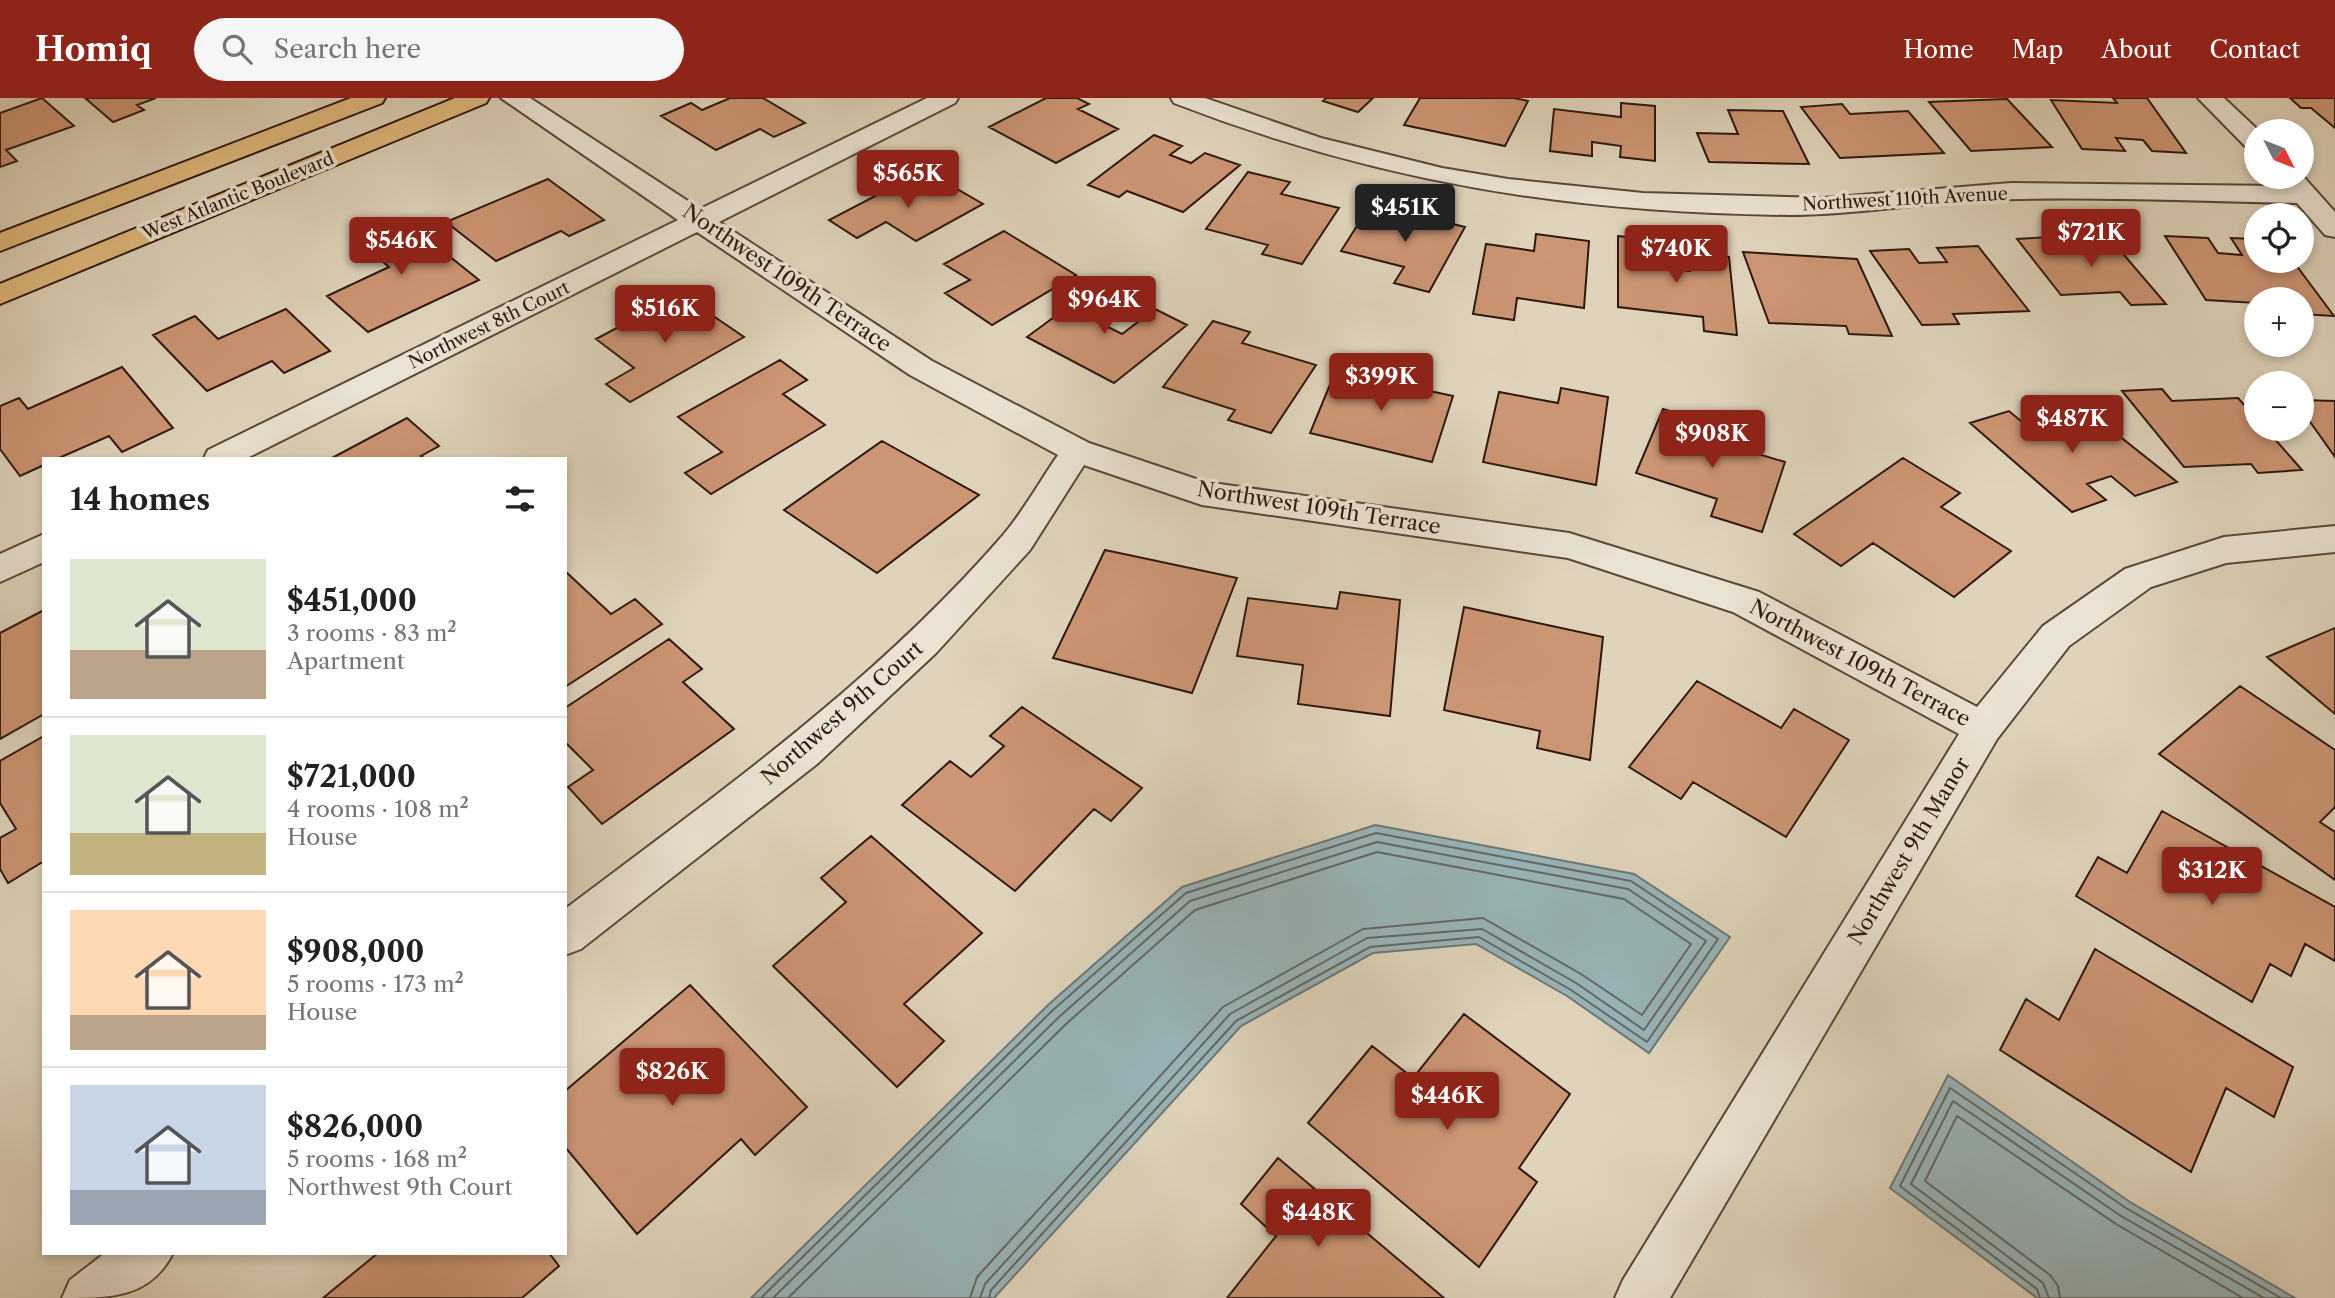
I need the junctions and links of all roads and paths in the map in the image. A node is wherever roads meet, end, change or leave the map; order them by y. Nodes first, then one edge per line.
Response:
1 (373, 98) edge
2 (477, 98) edge
3 (513, 98) edge
4 (946, 98) edge
5 (1183, 98) edge
6 (2210, 98) edge
7 (2244, 131) edge
8 (2244, 187) edge
9 (2300, 189) edge
10 (701, 220) junction
11 (2335, 229) edge
12 (0, 243) edge
13 (0, 295) edge
14 (1077, 452) junction
15 (222, 457) edge
16 (2335, 539) edge
17 (42, 548) edge
18 (0, 569) edge
19 (1983, 728) junction
20 (567, 933) edge
21 (144, 1255) edge
22 (88, 1298) edge
23 (1641, 1298) edge

1 - 12 main road, West Atlantic Boulevard
2 - 13 main road, West Atlantic Boulevard
3 - 10 street, Northwest 109th Terrace
4 - 10 street, Northwest 8th Court
5 - 8 street, Northwest 110th Avenue
6 - 7 street
9 - 11 street
10 - 14 street, Northwest 109th Terrace
10 - 15 street, Northwest 8th Court
14 - 19 street, Northwest 109th Terrace
14 - 20 street, Northwest 9th Court
16 - 19 street, Northwest 9th Manor
17 - 18 street
19 - 23 street, Northwest 9th Manor
21 - 22 street

